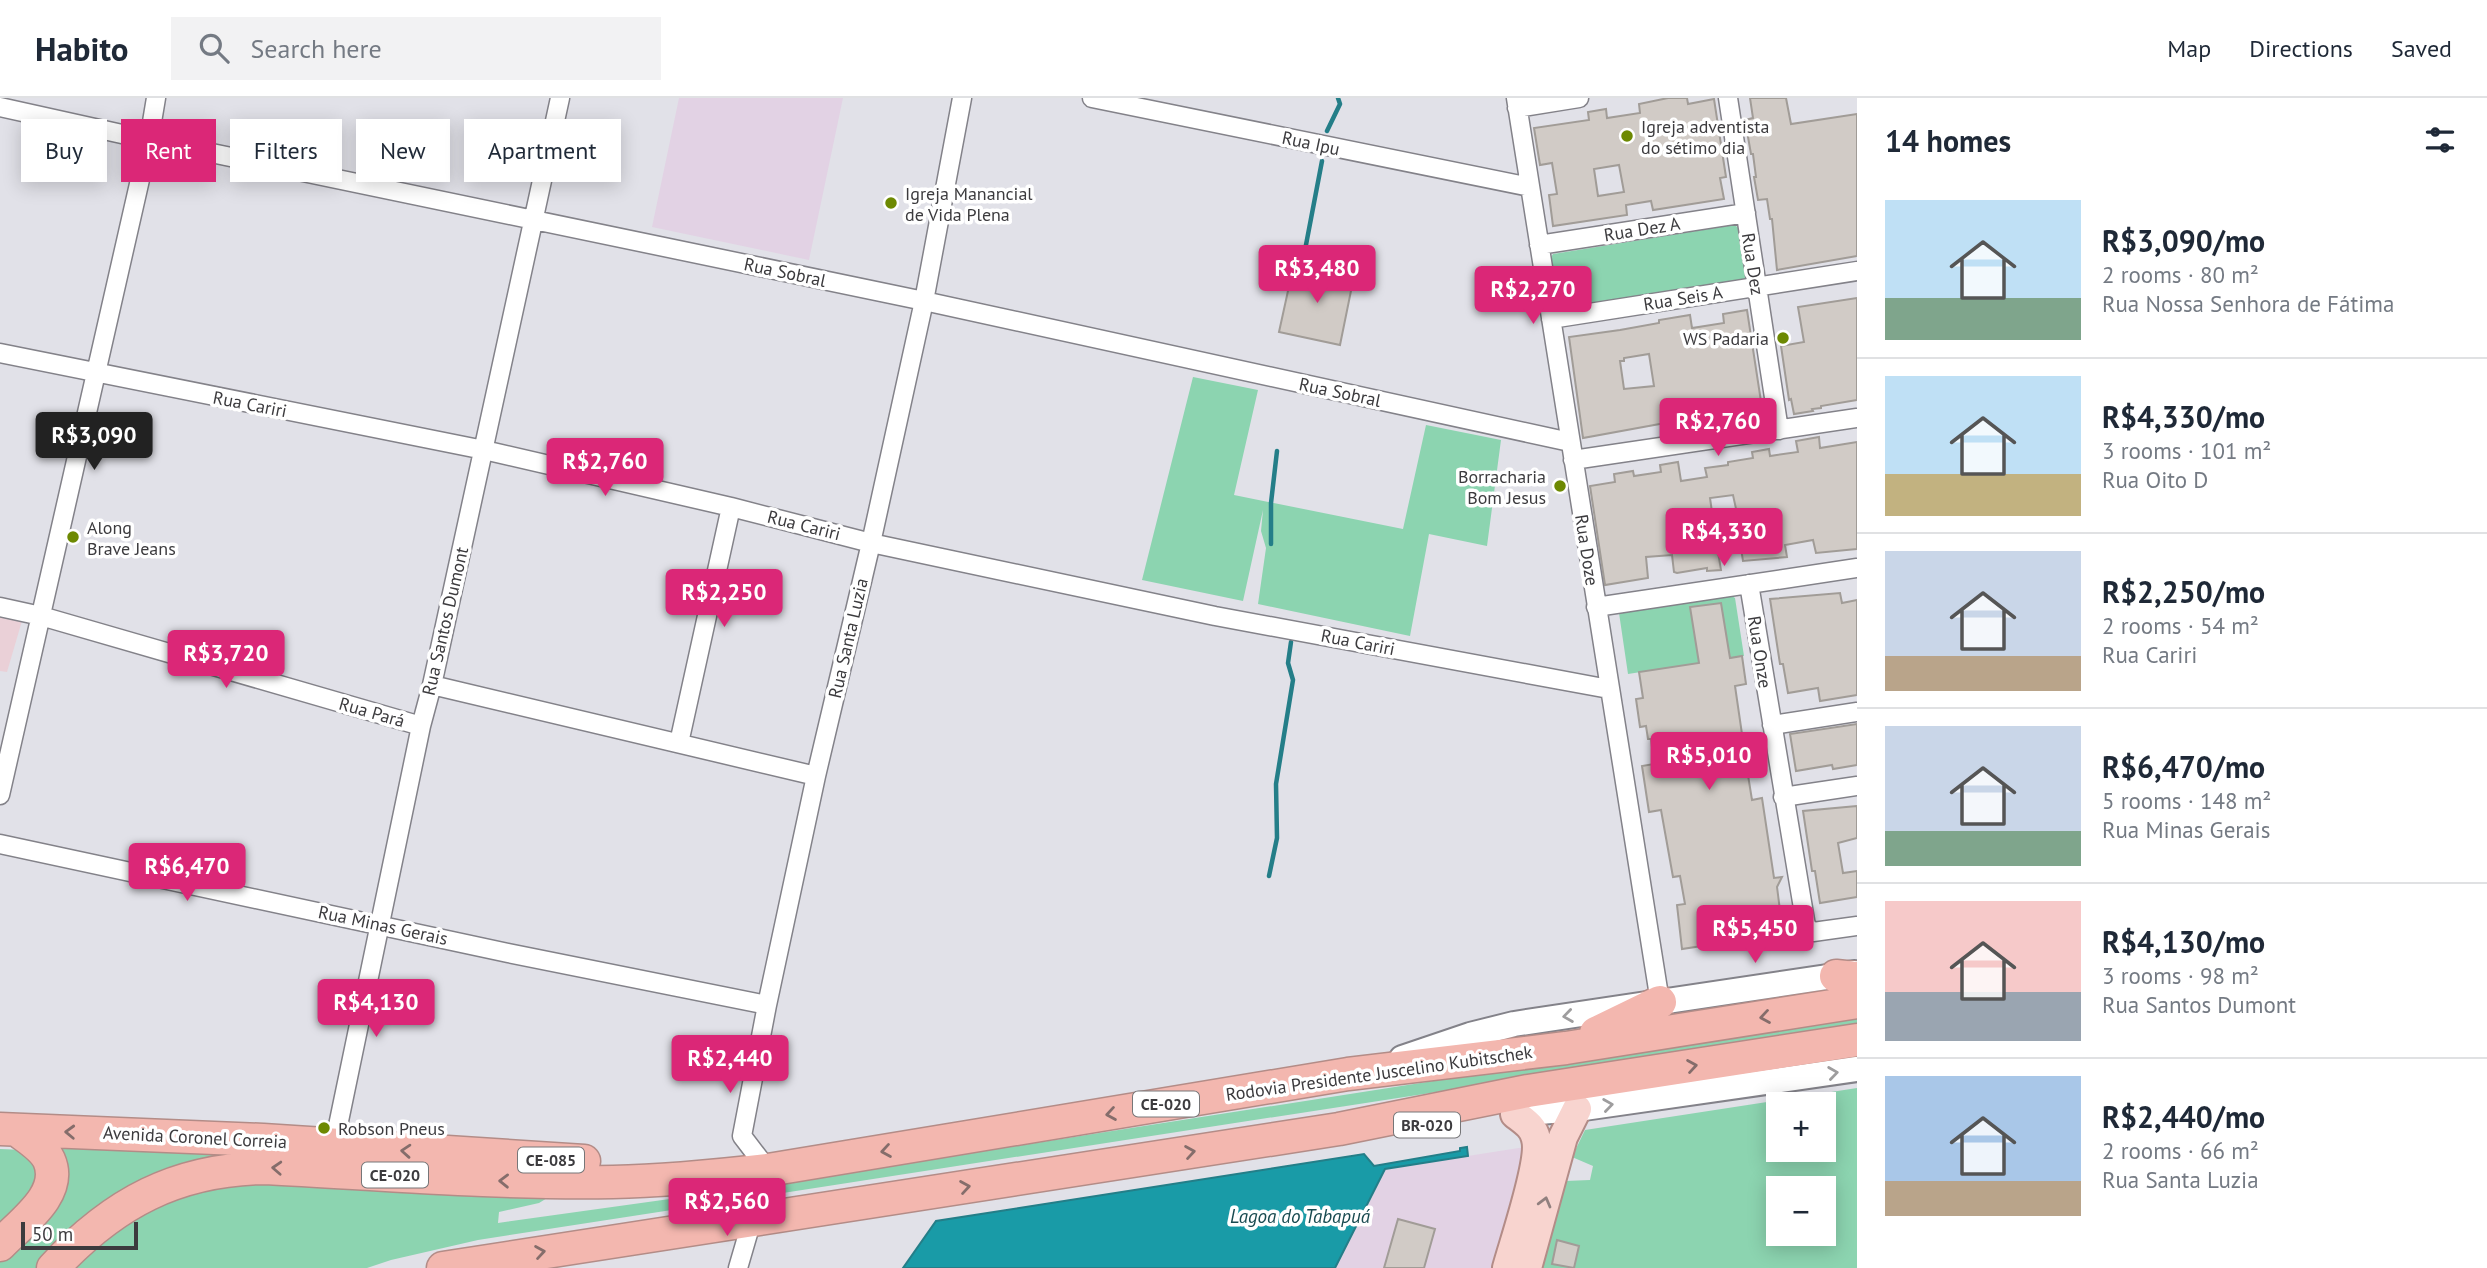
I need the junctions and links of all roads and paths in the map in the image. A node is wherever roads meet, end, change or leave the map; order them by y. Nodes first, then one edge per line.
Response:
1 (156, 98) edge
2 (560, 98) edge
3 (962, 98) edge
4 (1092, 98) edge
5 (1579, 98) edge
6 (1728, 98) edge
7 (1517, 103) edge
8 (0, 107) edge
9 (152, 119) edge
10 (121, 134) edge
11 (216, 154) edge
12 (139, 182) edge
13 (1530, 187) junction
14 (1746, 213) junction
15 (533, 220) junction
16 (1539, 245) junction
17 (1857, 271) edge
18 (1757, 286) junction
19 (924, 301) junction
20 (1551, 319) junction
21 (0, 354) edge
22 (96, 373) junction
23 (1857, 418) edge
24 (1779, 429) junction
25 (484, 450) junction
26 (1572, 451) junction
27 (731, 507) junction
28 (871, 543) junction
29 (1857, 568) edge
30 (1749, 584) junction
31 (0, 607) edge
32 (1596, 607) junction
33 (41, 616) junction
34 (432, 684) junction
35 (1609, 689) junction
36 (1857, 712) edge
37 (1772, 725) junction
38 (421, 726) junction
39 (680, 743) junction
40 (816, 776) junction
41 (1857, 786) edge
42 (0, 795) edge
43 (1783, 797) junction
44 (0, 844) edge
45 (381, 924) junction
46 (1857, 926) edge
47 (1850, 975) edge
48 (1660, 1002) junction
49 (1857, 1002) edge
50 (767, 1004) junction
51 (1857, 1040) edge
52 (1566, 1048) junction
53 (1857, 1069) edge
54 (1348, 1074) junction
55 (1577, 1109) junction
56 (1515, 1114) junction
57 (1339, 1129) junction
58 (8, 1130) edge
59 (334, 1145) junction
60 (1545, 1167) junction
61 (768, 1170) junction
62 (752, 1220) junction
63 (0, 1245) edge
64 (53, 1268) edge
65 (443, 1268) edge
66 (738, 1268) edge
67 (1507, 1268) edge
68 (1527, 1268) edge

1 - 9 street
2 - 15 street, Rua Santos Dumont
3 - 19 street, Rua Santa Luzia
4 - 13 street, Rua Ipu
5 - 7 street
6 - 14 street, Rua Dez
7 - 13 street, Rua Doze
8 - 10 street, Rua Sobral
11 - 15 street, Rua Sobral
12 - 22 street
13 - 16 street, Rua Doze
14 - 16 street, Rua Dez A
14 - 18 street, Rua Dez
15 - 19 street, Rua Sobral
15 - 25 street, Rua Santos Dumont
16 - 20 street, Rua Doze
17 - 18 street, Rua Seis A
18 - 20 street, Rua Seis A
18 - 24 street, Rua Dez
19 - 26 street, Rua Sobral
19 - 28 street, Rua Santa Luzia
20 - 26 street, Rua Doze
21 - 22 street, Rua Cariri
22 - 25 street, Rua Cariri
22 - 33 street
23 - 24 street
24 - 26 street
25 - 27 street, Rua Cariri
25 - 34 street, Rua Santos Dumont
26 - 32 street, Rua Doze
27 - 28 street, Rua Cariri
27 - 39 street
28 - 35 street, Rua Cariri
28 - 40 street, Rua Santa Luzia
29 - 30 street
30 - 32 street
30 - 37 street, Rua Onze
31 - 33 street, Rua Pará
32 - 35 street, Rua Doze
33 - 38 street, Rua Pará
33 - 42 street
34 - 38 street, Rua Santos Dumont
34 - 39 street
35 - 48 street, Rua Doze
36 - 37 street
37 - 43 street, Rua Onze
38 - 45 street, Rua Santos Dumont
39 - 40 street
40 - 50 street, Rua Santa Luzia
41 - 43 street
43 - 46 street, Rua Onze
44 - 45 street, Rua Minas Gerais
45 - 50 street, Rua Minas Gerais
45 - 59 street, Rua Santos Dumont
47 - 48 main road
48 - 52 highway
48 -> 54 main road
49 -> 52 highway, Rodovia Presidente Juscelino Kubitschek / CE-020
50 - 61 street, Rua Santa Luzia
57 -> 51 highway
52 - 54 highway, Rodovia Presidente Juscelino Kubitschek / CE-020
55 -> 53 main road, BR-020
54 -> 61 highway, Rodovia Presidente Juscelino Kubitschek / CE-020
55 - 56 main road, BR-020
55 - 60 main road
56 - 57 highway, BR-020
56 - 60 main road
62 -> 57 highway
59 -> 58 highway, Avenida Coronel Correia / CE-085
58 - 63 highway
61 -> 59 highway, Avenida Coronel Correia / CE-085
60 - 67 main road
68 -> 60 main road
61 -> 64 highway, Rodovia Presidente Juscelino Kubitschek / CE-020
65 -> 62 highway
62 - 66 street

